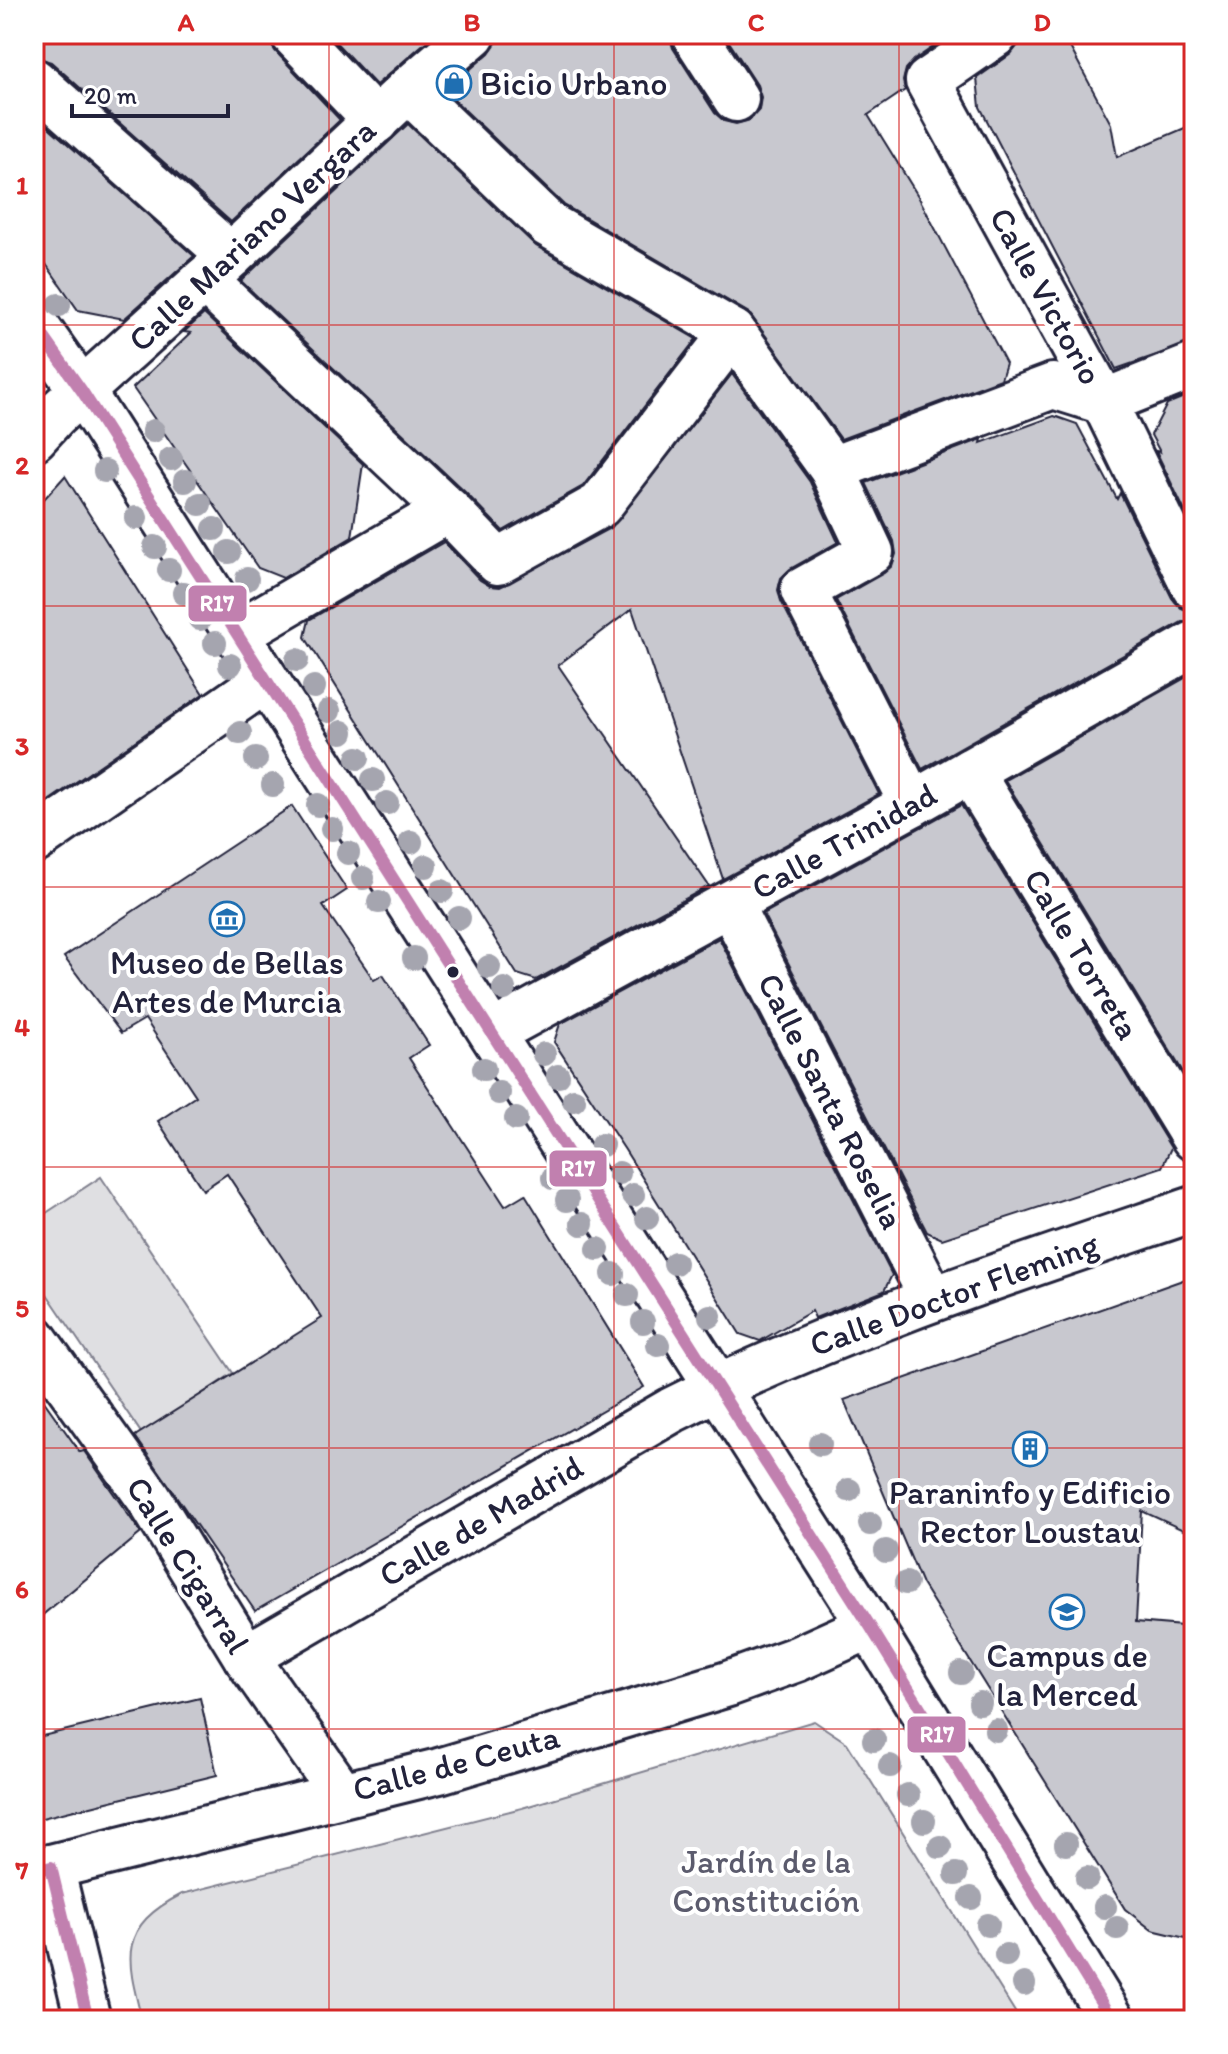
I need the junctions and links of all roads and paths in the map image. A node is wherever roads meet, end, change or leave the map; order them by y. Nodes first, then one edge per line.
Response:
1 (293, 34) edge
2 (473, 34) edge
3 (694, 34) edge
4 (996, 34) edge
5 (34, 81) edge
6 (408, 90) junction
7 (736, 99) dead end
8 (376, 121) junction
9 (217, 268) junction
10 (34, 323) edge
11 (733, 332) junction
12 (1194, 366) edge
13 (82, 391) junction
14 (1104, 402) junction
15 (34, 438) edge
16 (832, 469) junction
17 (448, 510) junction
18 (1194, 587) edge
19 (236, 634) junction
20 (1194, 644) edge
21 (266, 680) junction
22 (970, 771) junction
23 (912, 804) junction
24 (34, 841) edge
25 (730, 904) junction
26 (492, 1033) junction
27 (1194, 1138) edge
28 (1194, 1209) edge
29 (932, 1298) junction
30 (34, 1338) edge
31 (718, 1387) junction
32 (870, 1626) junction
33 (246, 1657) junction
34 (342, 1794) junction
35 (43, 1869) edge
36 (88, 2020) edge
37 (1112, 2020) edge

1 - 8 street
2 - 6 street, Calle Mariano Vergara
3 - 7 street
4 - 14 street, Calle Victorio
5 - 9 street
6 - 8 street, Calle Mariano Vergara
6 - 11 street
8 - 9 street, Calle Mariano Vergara
9 - 13 street, Calle Mariano Vergara
9 - 17 street
10 - 13 street
11 - 16 street
11 - 17 street
12 - 14 street
13 - 15 street, Calle Mariano Vergara
13 - 19 street
14 - 16 street
14 - 18 street, Calle Victorio
16 - 23 street
17 - 19 street
19 - 21 street
20 - 22 street, Calle Trinidad
21 - 24 street
21 - 26 street
22 - 23 street, Calle Trinidad
22 - 27 street, Calle Torreta
23 - 25 street, Calle Trinidad
25 - 26 street, Calle Trinidad
25 - 29 street, Calle Santa Roselia
26 - 31 street
28 - 29 street, Calle Doctor Fleming
29 - 31 street, Calle Doctor Fleming
30 - 33 street, Calle Cigarral
31 - 32 street
31 - 33 street, Calle de Madrid
32 - 34 street, Calle de Ceuta
32 - 37 street
33 - 34 street, Calle Cigarral
34 - 35 street, Calle de Ceuta
35 - 36 street

